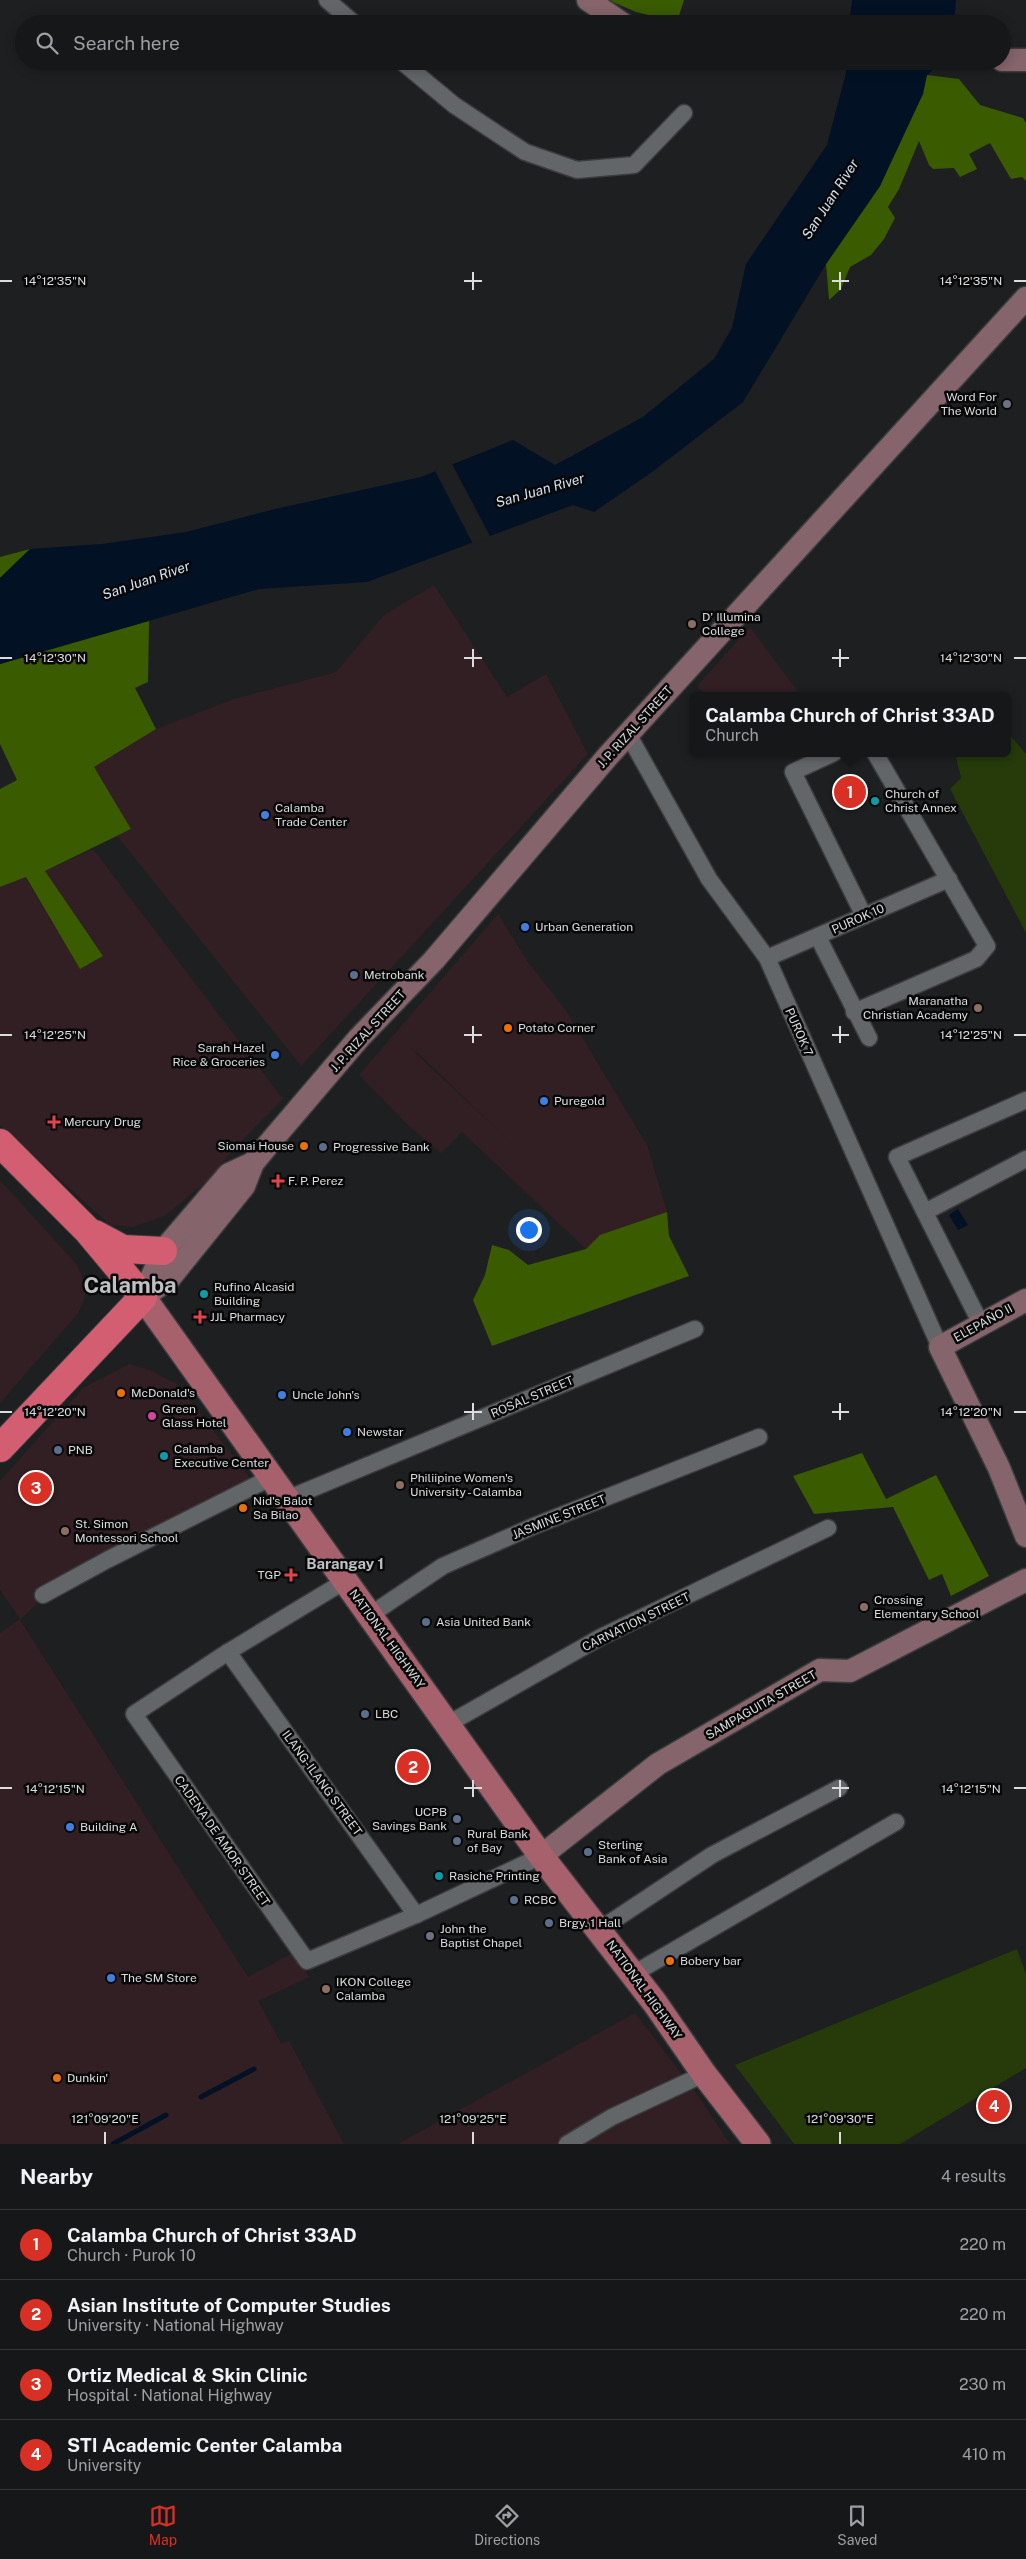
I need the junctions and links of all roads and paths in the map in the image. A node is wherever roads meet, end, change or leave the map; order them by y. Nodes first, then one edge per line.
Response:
1 (326, 0) edge
2 (588, 0) edge
3 (344, 15) edge
4 (609, 15) edge
5 (1011, 60) edge
6 (1026, 60) edge
7 (412, 70) edge
8 (684, 113) dead end
9 (1026, 298) edge
10 (1026, 317) edge
11 (1001, 328) junction
12 (628, 734) junction
13 (825, 757) edge
14 (877, 757) edge
15 (948, 879) junction
16 (864, 916) junction
17 (818, 937) junction
18 (767, 958) junction
19 (854, 1012) junction
20 (869, 1038) dead end
21 (1026, 1100) edge
22 (0, 1143) edge
23 (1026, 1160) edge
24 (253, 1163) junction
25 (925, 1212) junction
26 (87, 1230) junction
27 (163, 1251) junction
28 (143, 1298) junction
29 (1026, 1300) edge
30 (981, 1324) junction
31 (695, 1329) dead end
32 (940, 1347) junction
33 (759, 1437) dead end
34 (0, 1448) edge
35 (270, 1478) junction
36 (287, 1499) junction
37 (828, 1528) dead end
38 (1026, 1536) edge
39 (1026, 1580) edge
40 (345, 1581) junction
41 (43, 1595) dead end
42 (370, 1615) junction
43 (228, 1652) junction
44 (448, 1724) junction
45 (839, 1788) dead end
46 (896, 1822) dead end
47 (542, 1856) junction
48 (416, 1915) junction
49 (599, 1930) junction
50 (633, 1974) junction
51 (704, 2074) junction
52 (567, 2144) edge
53 (758, 2144) edge

1 - 3 street
2 - 4 main road
5 - 6 main road
7 - 8 street
9 - 11 main road, J. P. RIZAL STREET
10 - 11 main road
11 - 12 main road, J. P. RIZAL STREET
12 - 18 street, PUROK 7
12 - 24 main road, J. P. RIZAL STREET
13 - 16 street
14 - 15 street
15 - 16 street, PUROK 10
15 - 19 street
16 - 17 street, PUROK 10
17 - 18 street, PUROK 10
17 - 19 street
18 - 32 street, PUROK 7
19 - 20 street
21 - 25 street
22 - 26 highway
23 - 25 street
24 - 27 main road, J. P. RIZAL STREET
24 - 28 main road, J. P. RIZAL STREET
25 - 30 street
26 - 27 highway
26 - 28 highway
27 - 28 main road, J. P. RIZAL STREET
28 - 34 highway
28 - 35 main road, NATIONAL HIGHWAY
29 - 30 main road, ELEPAÑO II
30 - 32 main road, ELEPAÑO II
31 - 36 street, ROSAL STREET
32 - 38 main road
33 - 42 street, JASMINE STREET
35 - 36 main road, NATIONAL HIGHWAY
35 - 41 street
36 - 40 main road, NATIONAL HIGHWAY
37 - 44 street, CARNATION STREET
39 - 47 main road, SAMPAGUITA STREET
40 - 42 main road, NATIONAL HIGHWAY
40 - 43 street, CADENA DE AMOR STREET
42 - 44 main road, NATIONAL HIGHWAY
43 - 48 street, ILANG-ILANG STREET
43 - 48 street, CADENA DE AMOR STREET
44 - 47 main road, NATIONAL HIGHWAY
45 - 49 street
46 - 50 street
47 - 48 street, CADENA DE AMOR STREET
47 - 49 main road, NATIONAL HIGHWAY
49 - 50 main road, NATIONAL HIGHWAY
50 - 51 main road, NATIONAL HIGHWAY
51 - 52 street
51 - 53 main road, NATIONAL HIGHWAY

